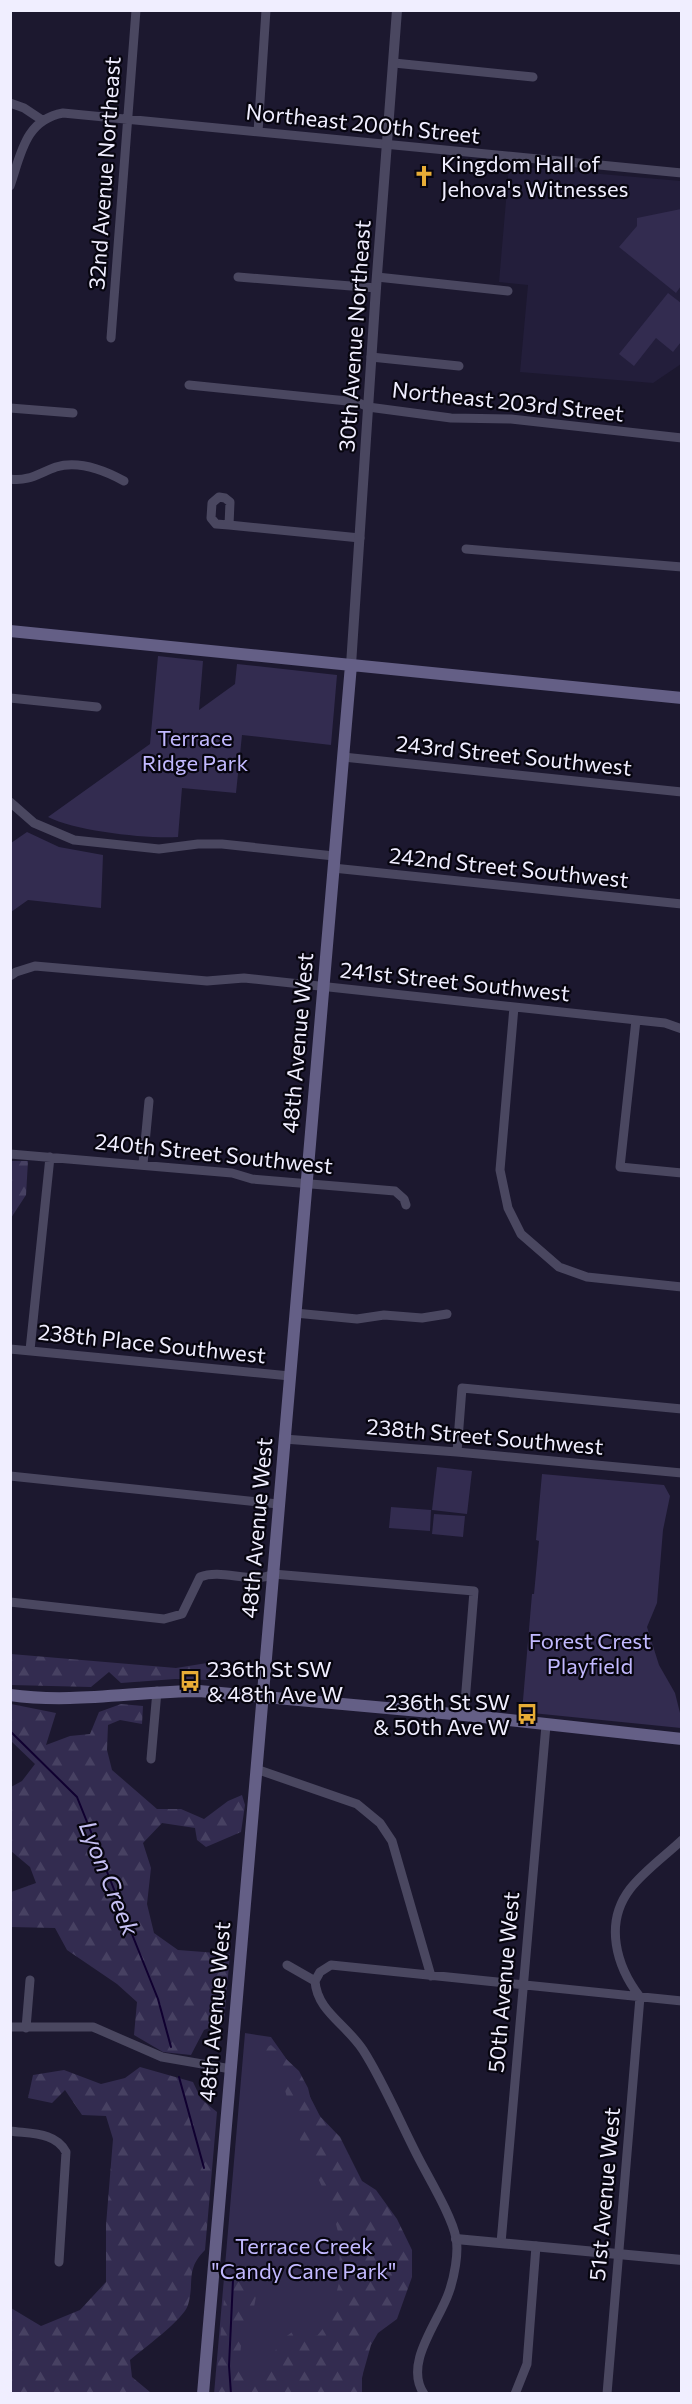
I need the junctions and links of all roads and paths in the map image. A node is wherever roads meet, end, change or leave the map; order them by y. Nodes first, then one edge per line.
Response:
1 (136, 10) edge
2 (266, 10) edge
3 (397, 10) edge
4 (393, 63) junction
5 (533, 77) dead end
6 (10, 103) edge
7 (128, 118) junction
8 (42, 120) junction
9 (258, 132) junction
10 (387, 145) junction
11 (681, 174) edge
12 (10, 186) edge
13 (238, 278) dead end
14 (376, 283) junction
15 (508, 291) dead end
16 (111, 338) dead end
17 (371, 357) junction
18 (459, 366) dead end
19 (189, 385) dead end
20 (368, 407) junction
21 (10, 408) edge
22 (73, 413) dead end
23 (681, 438) edge
24 (10, 480) edge
25 (124, 481) dead end
26 (229, 525) dead end
27 (360, 538) junction
28 (466, 549) dead end
29 (681, 567) edge
30 (10, 631) edge
31 (351, 665) junction
32 (10, 698) edge
33 (681, 698) edge
34 (98, 707) dead end
35 (343, 757) junction
36 (681, 792) edge
37 (10, 802) edge
38 (333, 862) junction
39 (681, 904) edge
40 (10, 976) edge
41 (323, 986) junction
42 (514, 1007) junction
43 (636, 1020) junction
44 (681, 1029) edge
45 (149, 1101) dead end
46 (10, 1154) edge
47 (50, 1157) junction
48 (143, 1164) junction
49 (681, 1173) edge
50 (307, 1183) junction
51 (406, 1206) dead end
52 (681, 1287) edge
53 (295, 1313) junction
54 (447, 1314) dead end
55 (10, 1349) edge
56 (30, 1350) junction
57 (290, 1376) junction
58 (681, 1409) edge
59 (284, 1439) junction
60 (457, 1452) junction
61 (681, 1473) edge
62 (10, 1476) edge
63 (278, 1504) junction
64 (273, 1574) junction
65 (10, 1602) edge
66 (157, 1691) junction
67 (10, 1695) edge
68 (263, 1697) junction
69 (464, 1715) junction
70 (546, 1725) junction
71 (681, 1739) edge
72 (151, 1759) dead end
73 (256, 1769) junction
74 (681, 1840) edge
75 (287, 1965) dead end
76 (430, 1976) junction
77 (30, 1980) dead end
78 (315, 1981) junction
79 (522, 1984) junction
80 (640, 1997) junction
81 (681, 2001) edge
82 (10, 2027) edge
83 (27, 2028) junction
84 (231, 2069) junction
85 (10, 2132) edge
86 (456, 2239) junction
87 (501, 2243) junction
88 (536, 2246) junction
89 (619, 2255) junction
90 (681, 2260) edge
91 (59, 2262) dead end
92 (203, 2394) edge
93 (424, 2394) edge
94 (515, 2394) edge
95 (607, 2394) edge

1 - 7 street, 32nd Avenue Northeast
2 - 9 street
3 - 4 street, 30th Avenue Northeast
4 - 5 street
4 - 10 street, 30th Avenue Northeast
6 - 8 street
7 - 8 street, Northeast 200th Street
7 - 9 street, Northeast 200th Street
7 - 16 street, 32nd Avenue Northeast
8 - 12 street
9 - 10 street, Northeast 200th Street
10 - 11 street, Northeast 200th Street
10 - 14 street, 30th Avenue Northeast
13 - 14 street
14 - 15 street
14 - 17 street, 30th Avenue Northeast
17 - 18 street
17 - 20 street, 30th Avenue Northeast
19 - 20 street, Northeast 203rd Street
20 - 23 street, Northeast 203rd Street
20 - 27 street, 30th Avenue Northeast
21 - 22 street
24 - 25 street
26 - 27 street
27 - 31 street, 30th Avenue Northeast
28 - 29 street
30 - 31 main road
31 - 33 main road
31 - 35 main road, 48th Avenue West
32 - 34 street
35 - 36 street, 243rd Street Southwest
35 - 38 main road, 48th Avenue West
37 - 38 street, 242nd Street Southwest
38 - 39 street, 242nd Street Southwest
38 - 41 main road, 48th Avenue West
40 - 41 street, 241st Street Southwest
41 - 42 street, 241st Street Southwest
41 - 50 main road, 48th Avenue West
42 - 43 street, 241st Street Southwest
42 - 52 street
43 - 44 street, 241st Street Southwest
43 - 49 street
45 - 48 street
46 - 47 street, 240th Street Southwest
47 - 48 street, 240th Street Southwest
47 - 56 street
48 - 50 street, 240th Street Southwest
50 - 51 street, 240th Street Southwest
50 - 53 main road, 48th Avenue West
53 - 54 street
53 - 57 main road, 48th Avenue West
55 - 56 street, 238th Place Southwest
56 - 57 street, 238th Place Southwest
57 - 59 main road, 48th Avenue West
58 - 60 street
59 - 60 street, 238th Street Southwest
59 - 63 main road, 48th Avenue West
60 - 61 street, 238th Street Southwest
62 - 63 street
63 - 64 main road, 48th Avenue West
64 - 65 street
64 - 68 main road, 48th Avenue West
64 - 69 street
66 - 67 main road
66 - 68 main road
66 - 72 street
68 - 69 main road
68 - 73 main road, 48th Avenue West
69 - 70 main road
70 - 71 main road
70 - 79 street, 50th Avenue West
73 - 76 street
73 - 84 main road, 48th Avenue West
74 - 80 street
75 - 78 street
76 - 78 street
76 - 79 street
77 - 83 street
78 - 86 street
79 - 80 street
79 - 87 street, 50th Avenue West
80 - 81 street
80 - 89 street, 51st Avenue West
82 - 83 street
83 - 84 street
84 - 92 main road, 48th Avenue West
85 - 91 street
86 - 87 street
86 - 93 street
87 - 88 street
88 - 89 street
88 - 94 street
89 - 90 street
89 - 95 street, 51st Avenue West

